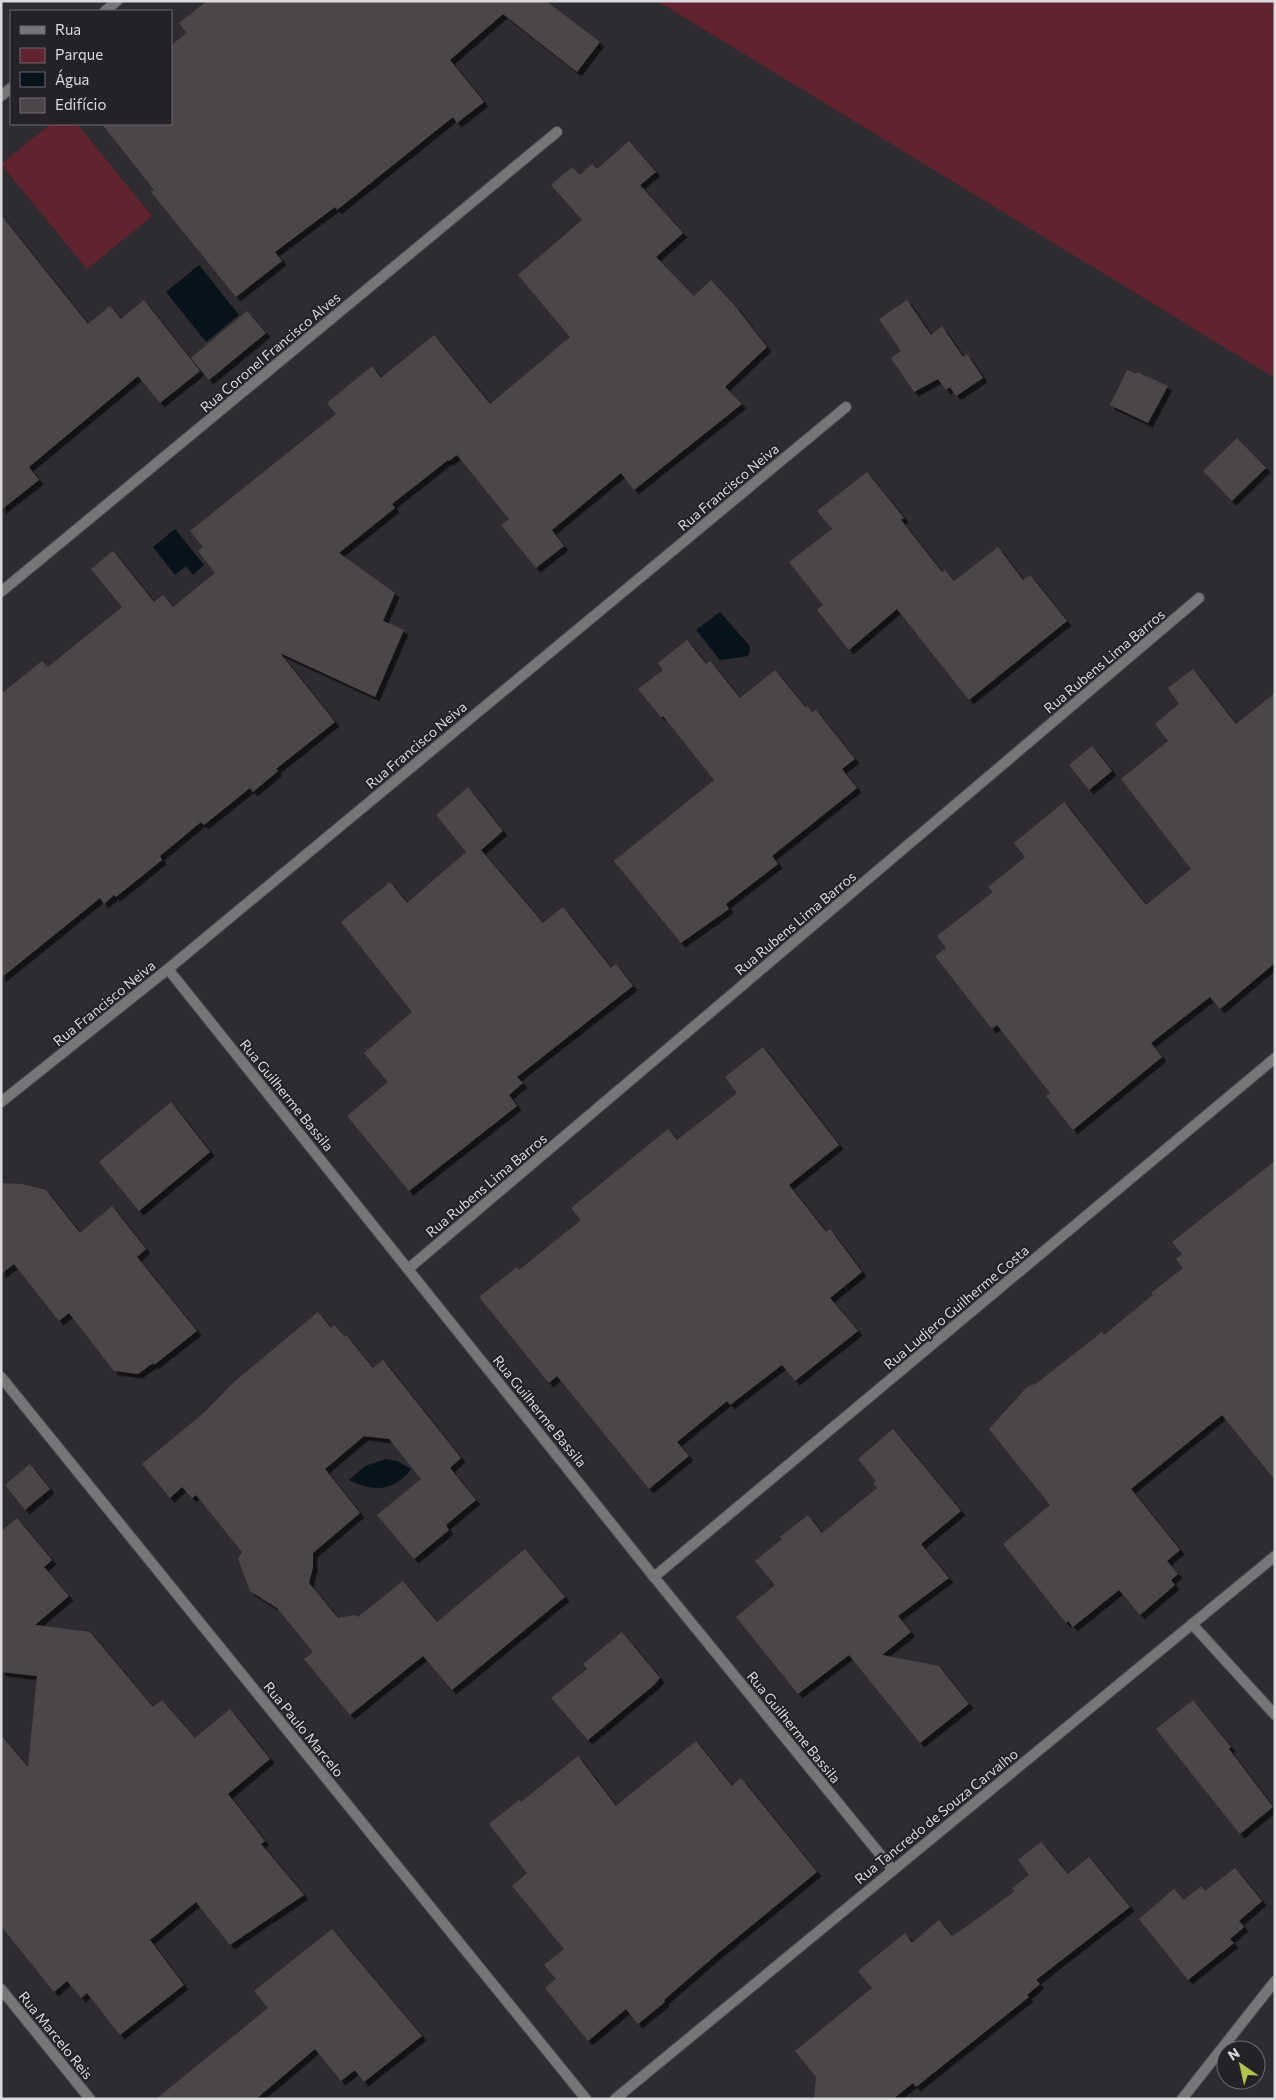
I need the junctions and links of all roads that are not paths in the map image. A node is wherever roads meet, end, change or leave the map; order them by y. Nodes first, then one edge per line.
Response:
1 (117, 1) edge
2 (106, 10) edge
3 (557, 132) dead end
4 (846, 407) dead end
5 (1, 592) edge
6 (1200, 598) dead end
7 (168, 969) junction
8 (1275, 1058) edge
9 (1, 1102) edge
10 (408, 1269) junction
11 (1, 1378) edge
12 (1275, 1556) edge
13 (654, 1577) junction
14 (1192, 1624) junction
15 (1275, 1715) edge
16 (892, 1869) junction
17 (1275, 1982) edge
18 (1, 1989) edge
19 (90, 2099) edge
20 (586, 2099) edge
21 (616, 2099) edge
22 (1182, 2099) edge

1 - 2 street
3 - 5 street, Rua Coronel Francisco Alves
4 - 7 street, Rua Francisco Neiva
6 - 10 street, Rua Rubens Lima Barros
7 - 9 street, Rua Francisco Neiva
7 - 10 street, Rua Guilherme Bassila
8 - 13 street, Rua Ludjero Guilherme Costa
10 - 13 street, Rua Guilherme Bassila
11 - 20 street, Rua Paulo Marcelo
12 - 14 street, Rua Tancredo de Souza Carvalho
13 - 16 street, Rua Guilherme Bassila
14 - 15 street
14 - 16 street, Rua Tancredo de Souza Carvalho
16 - 21 street, Rua Tancredo de Souza Carvalho
17 - 22 street
18 - 19 street, Rua Marcelo Reis

